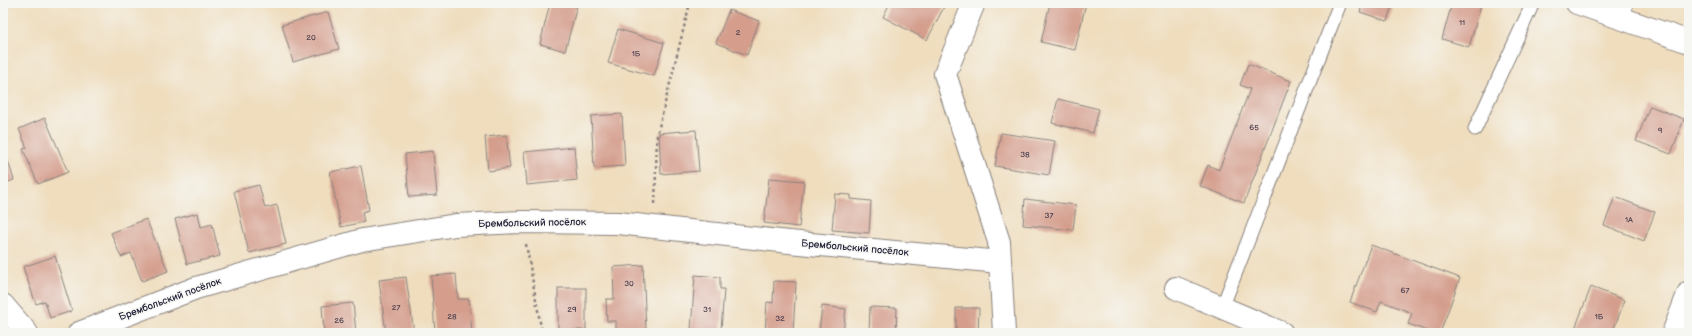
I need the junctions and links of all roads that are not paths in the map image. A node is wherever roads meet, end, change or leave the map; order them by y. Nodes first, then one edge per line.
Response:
1 (974, 3) edge
2 (1340, 3) edge
3 (1533, 3) edge
4 (1578, 3) edge
5 (1624, 11) edge
6 (1689, 42) edge
7 (1475, 129) dead end
8 (1000, 262) junction
9 (1176, 288) dead end
10 (3, 305) edge
11 (1686, 305) edge
12 (1222, 308) junction
13 (27, 333) edge
14 (79, 333) edge
15 (1004, 333) edge
16 (1282, 333) edge
17 (1673, 333) edge

1 - 8 street
2 - 12 lane
3 - 7 lane
4 - 5 street
5 - 6 street
8 - 14 street, Брембольский посёлок
8 - 15 street
9 - 12 street
10 - 13 street
11 - 17 street
12 - 16 street

